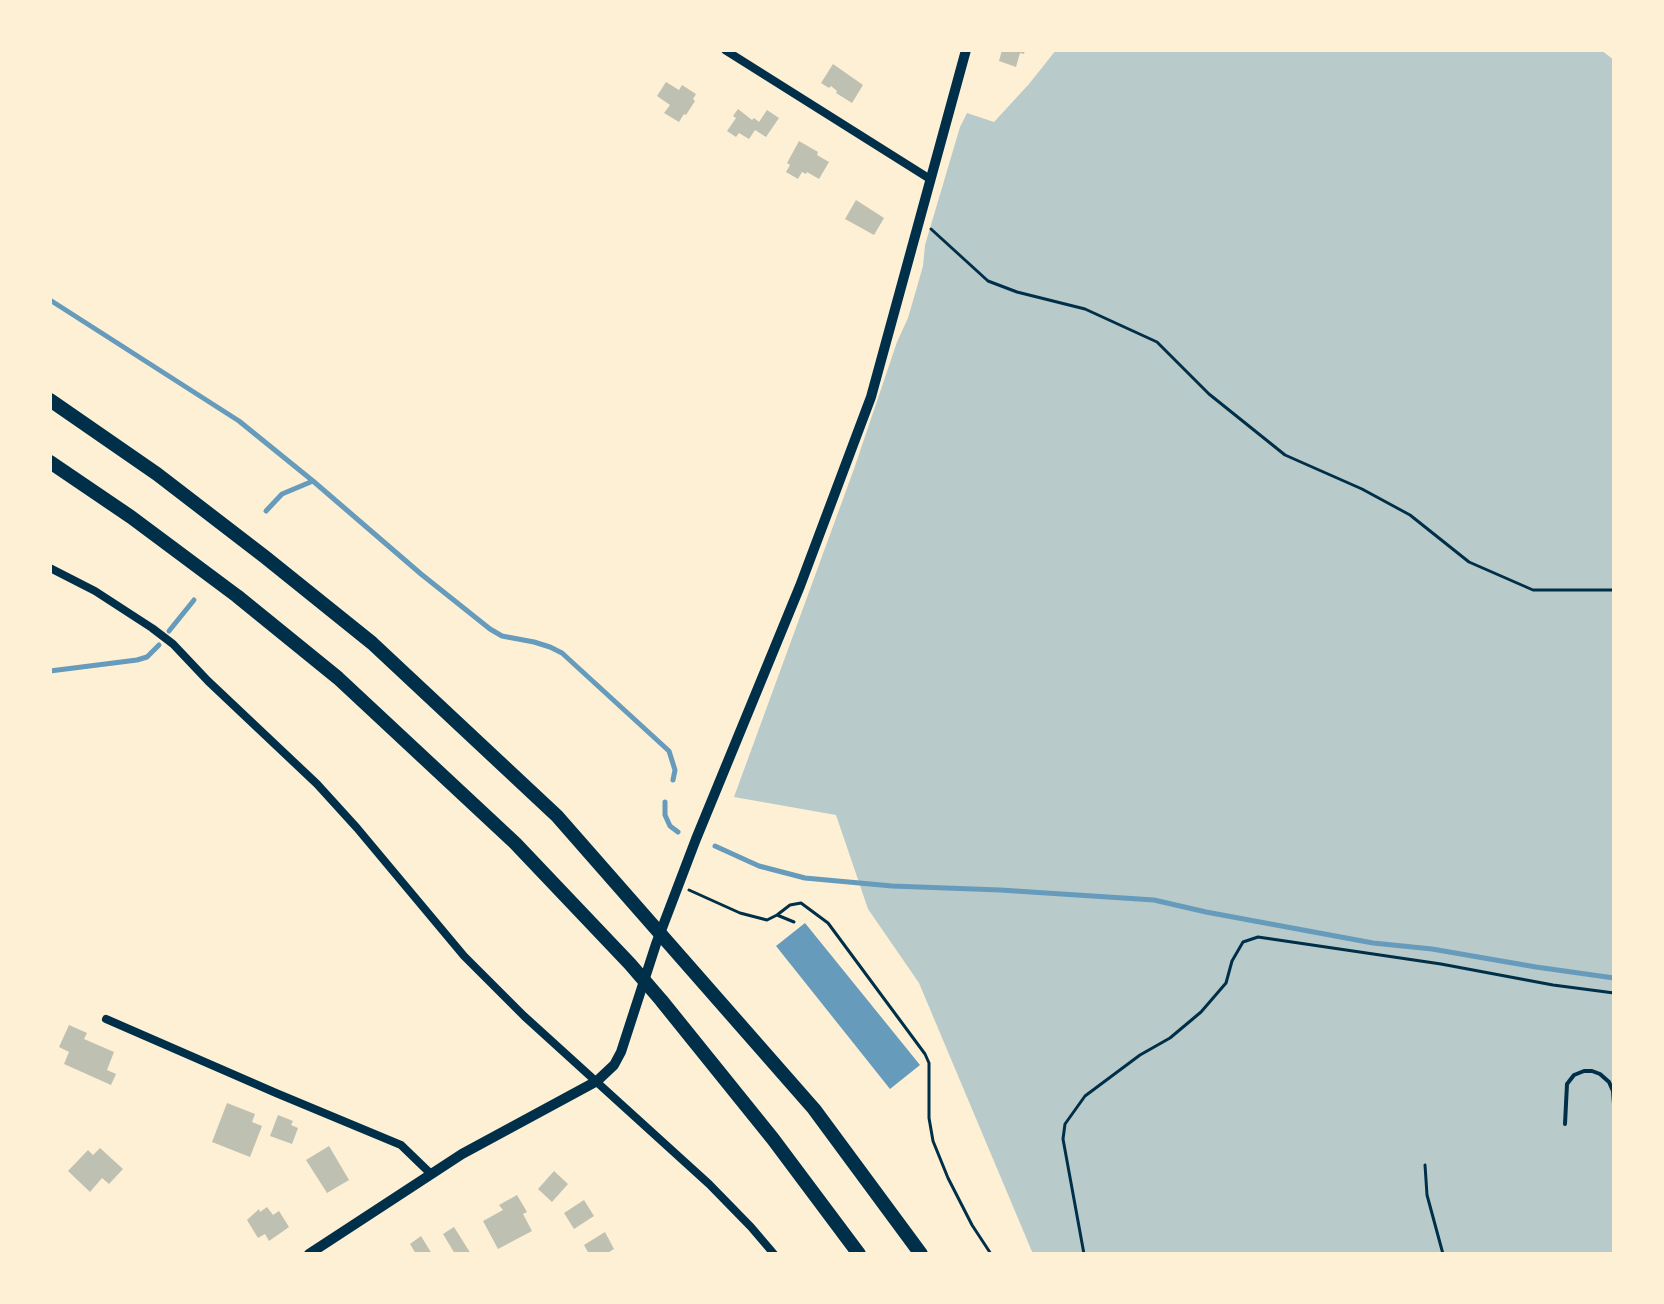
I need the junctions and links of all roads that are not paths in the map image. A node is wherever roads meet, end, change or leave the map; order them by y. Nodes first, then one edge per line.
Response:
1 (725, 50) edge
2 (966, 50) edge
3 (930, 179) junction
4 (50, 400) edge
5 (50, 462) edge
6 (50, 568) edge
7 (106, 1019) dead end
8 (597, 1081) junction
9 (1614, 1104) edge
10 (1565, 1124) dead end
11 (431, 1174) junction
12 (309, 1254) edge
13 (774, 1254) edge
14 (859, 1254) edge
15 (921, 1254) edge

1 - 3 street
2 - 3 street
3 - 8 street
4 - 15 highway
5 - 14 highway
6 - 8 street
7 - 11 street
8 - 11 street
8 - 13 street
9 - 10 lane
11 - 12 street

